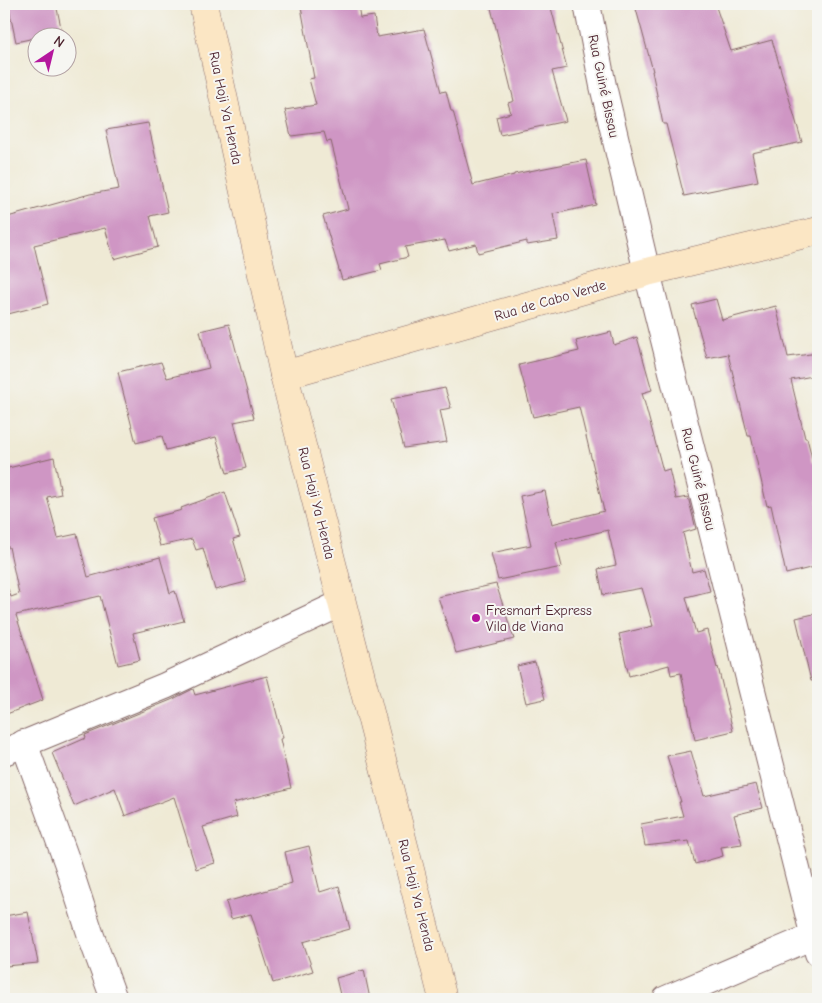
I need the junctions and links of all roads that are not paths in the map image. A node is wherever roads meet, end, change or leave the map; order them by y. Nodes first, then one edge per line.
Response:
1 (203, 4) edge
2 (587, 4) edge
3 (818, 231) edge
4 (648, 272) junction
5 (284, 375) junction
6 (342, 603) junction
7 (14, 747) edge
8 (817, 941) edge
9 (114, 999) edge
10 (443, 999) edge
11 (666, 999) edge

1 - 5 main road, Rua Hoji Ya Henda
2 - 4 street, Rua Guiné Bissau
3 - 4 main road, Rua de Cabo Verde
4 - 5 main road, Rua de Cabo Verde
4 - 8 street, Rua Guiné Bissau
5 - 6 main road, Rua Hoji Ya Henda
6 - 7 street
6 - 10 main road, Rua Hoji Ya Henda
7 - 9 street
8 - 11 street

